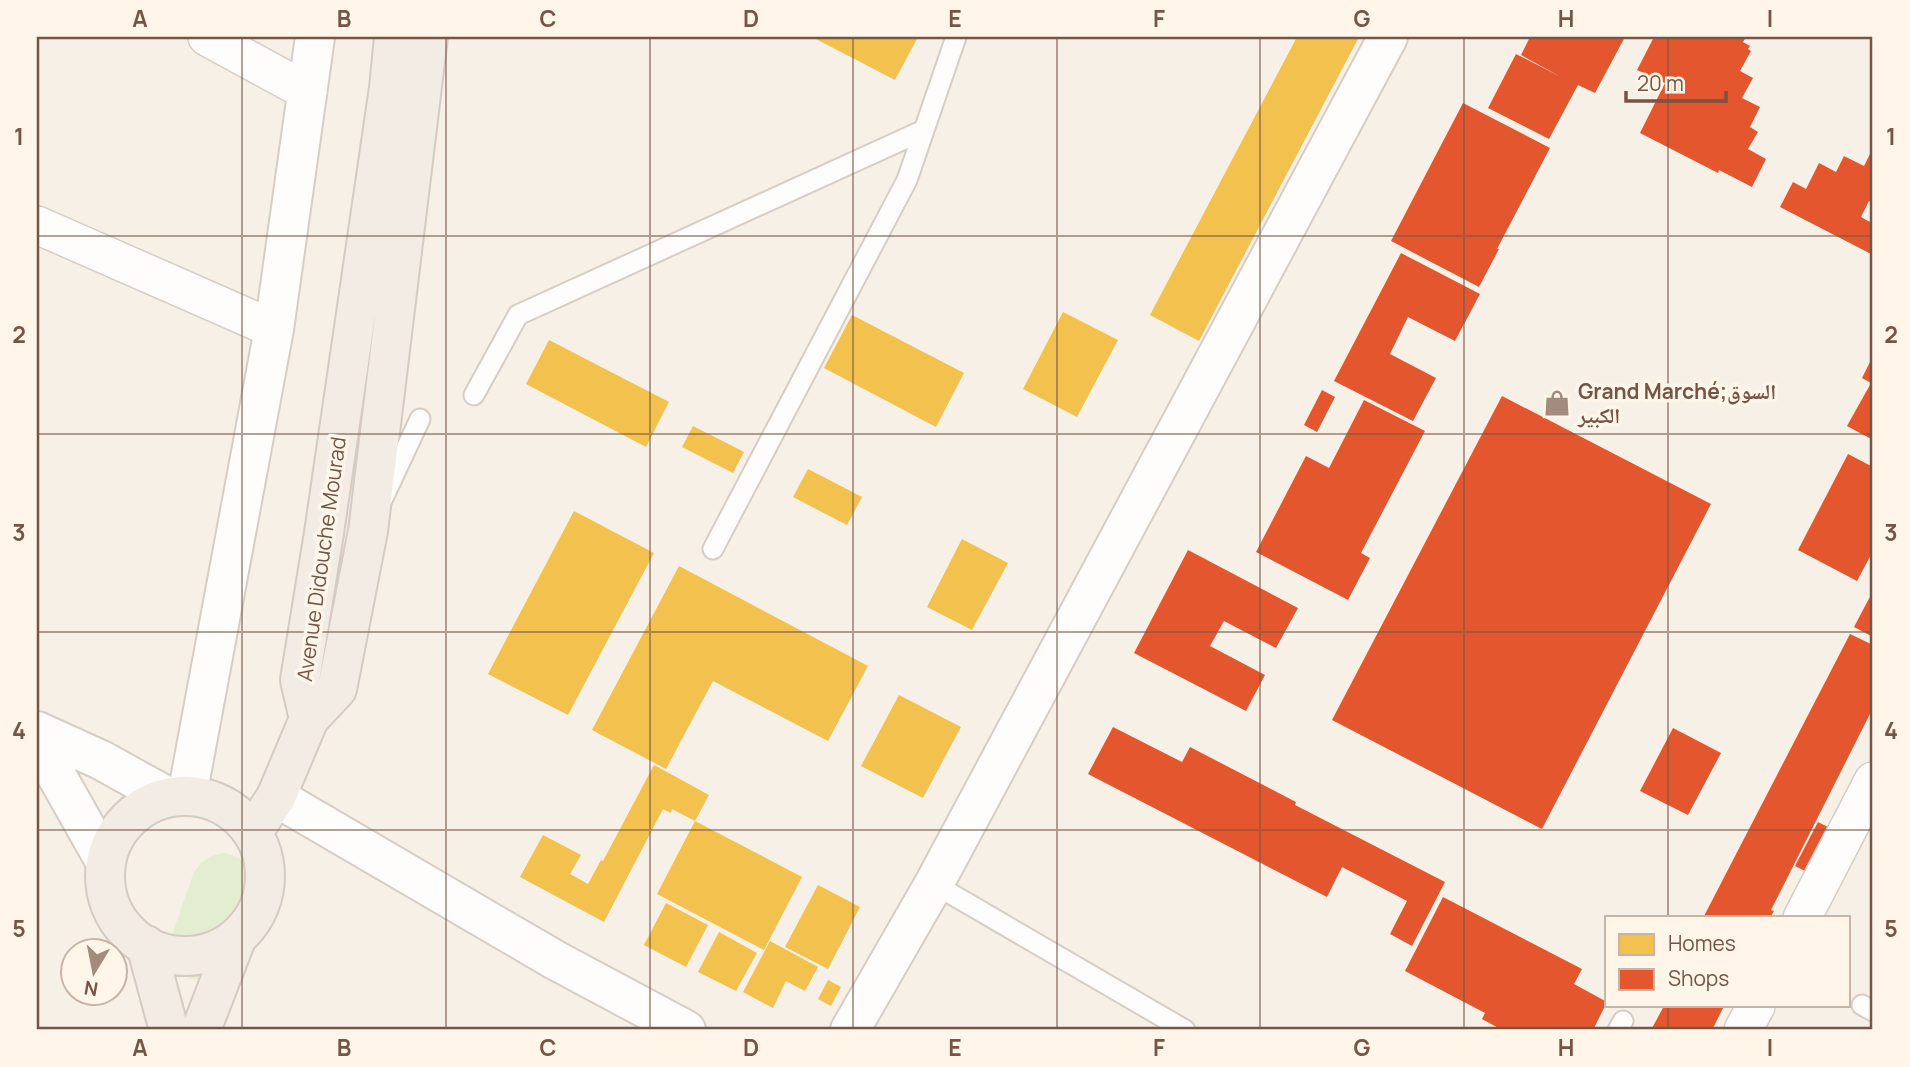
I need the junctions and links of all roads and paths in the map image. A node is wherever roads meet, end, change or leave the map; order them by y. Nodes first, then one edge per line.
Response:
1 (207, 37) edge
2 (315, 37) edge
3 (394, 37) edge
4 (429, 37) edge
5 (956, 37) edge
6 (1388, 37) edge
7 (308, 92) junction
8 (924, 130) junction
9 (37, 225) edge
10 (274, 329) junction
11 (474, 395) dead end
12 (420, 419) dead end
13 (369, 531) junction
14 (713, 549) dead end
15 (309, 719) junction
16 (37, 731) edge
17 (37, 741) edge
18 (1873, 780) edge
19 (178, 797) junction
20 (275, 797) junction
21 (1863, 824) edge
22 (253, 832) junction
23 (106, 863) junction
24 (933, 884) junction
25 (1803, 916) edge
26 (237, 937) junction
27 (146, 945) junction
28 (1755, 1007) edge
29 (169, 1030) edge
30 (201, 1030) edge
31 (686, 1030) edge
32 (850, 1030) edge
33 (1185, 1030) edge
34 (1743, 1030) edge

1 - 7 street
2 - 7 street
3 - 15 main road, Avenue Didouche Mourad
4 - 13 main road, Avenue Didouche Mourad
5 - 8 lane
6 - 24 street
7 - 10 street
8 - 11 lane
8 - 14 lane
9 - 10 street
10 - 19 street
12 - 13 lane
13 - 15 main road, Avenue Didouche Mourad
15 - 20 main road
16 - 19 street
17 - 23 street
18 - 21 street
19 - 22 main road
19 - 23 main road
20 - 22 main road
20 - 31 street
21 - 25 street
22 - 26 main road
23 - 27 main road
24 - 32 street
24 - 33 lane
26 - 27 main road
26 - 30 main road
27 - 29 main road
28 - 34 street

